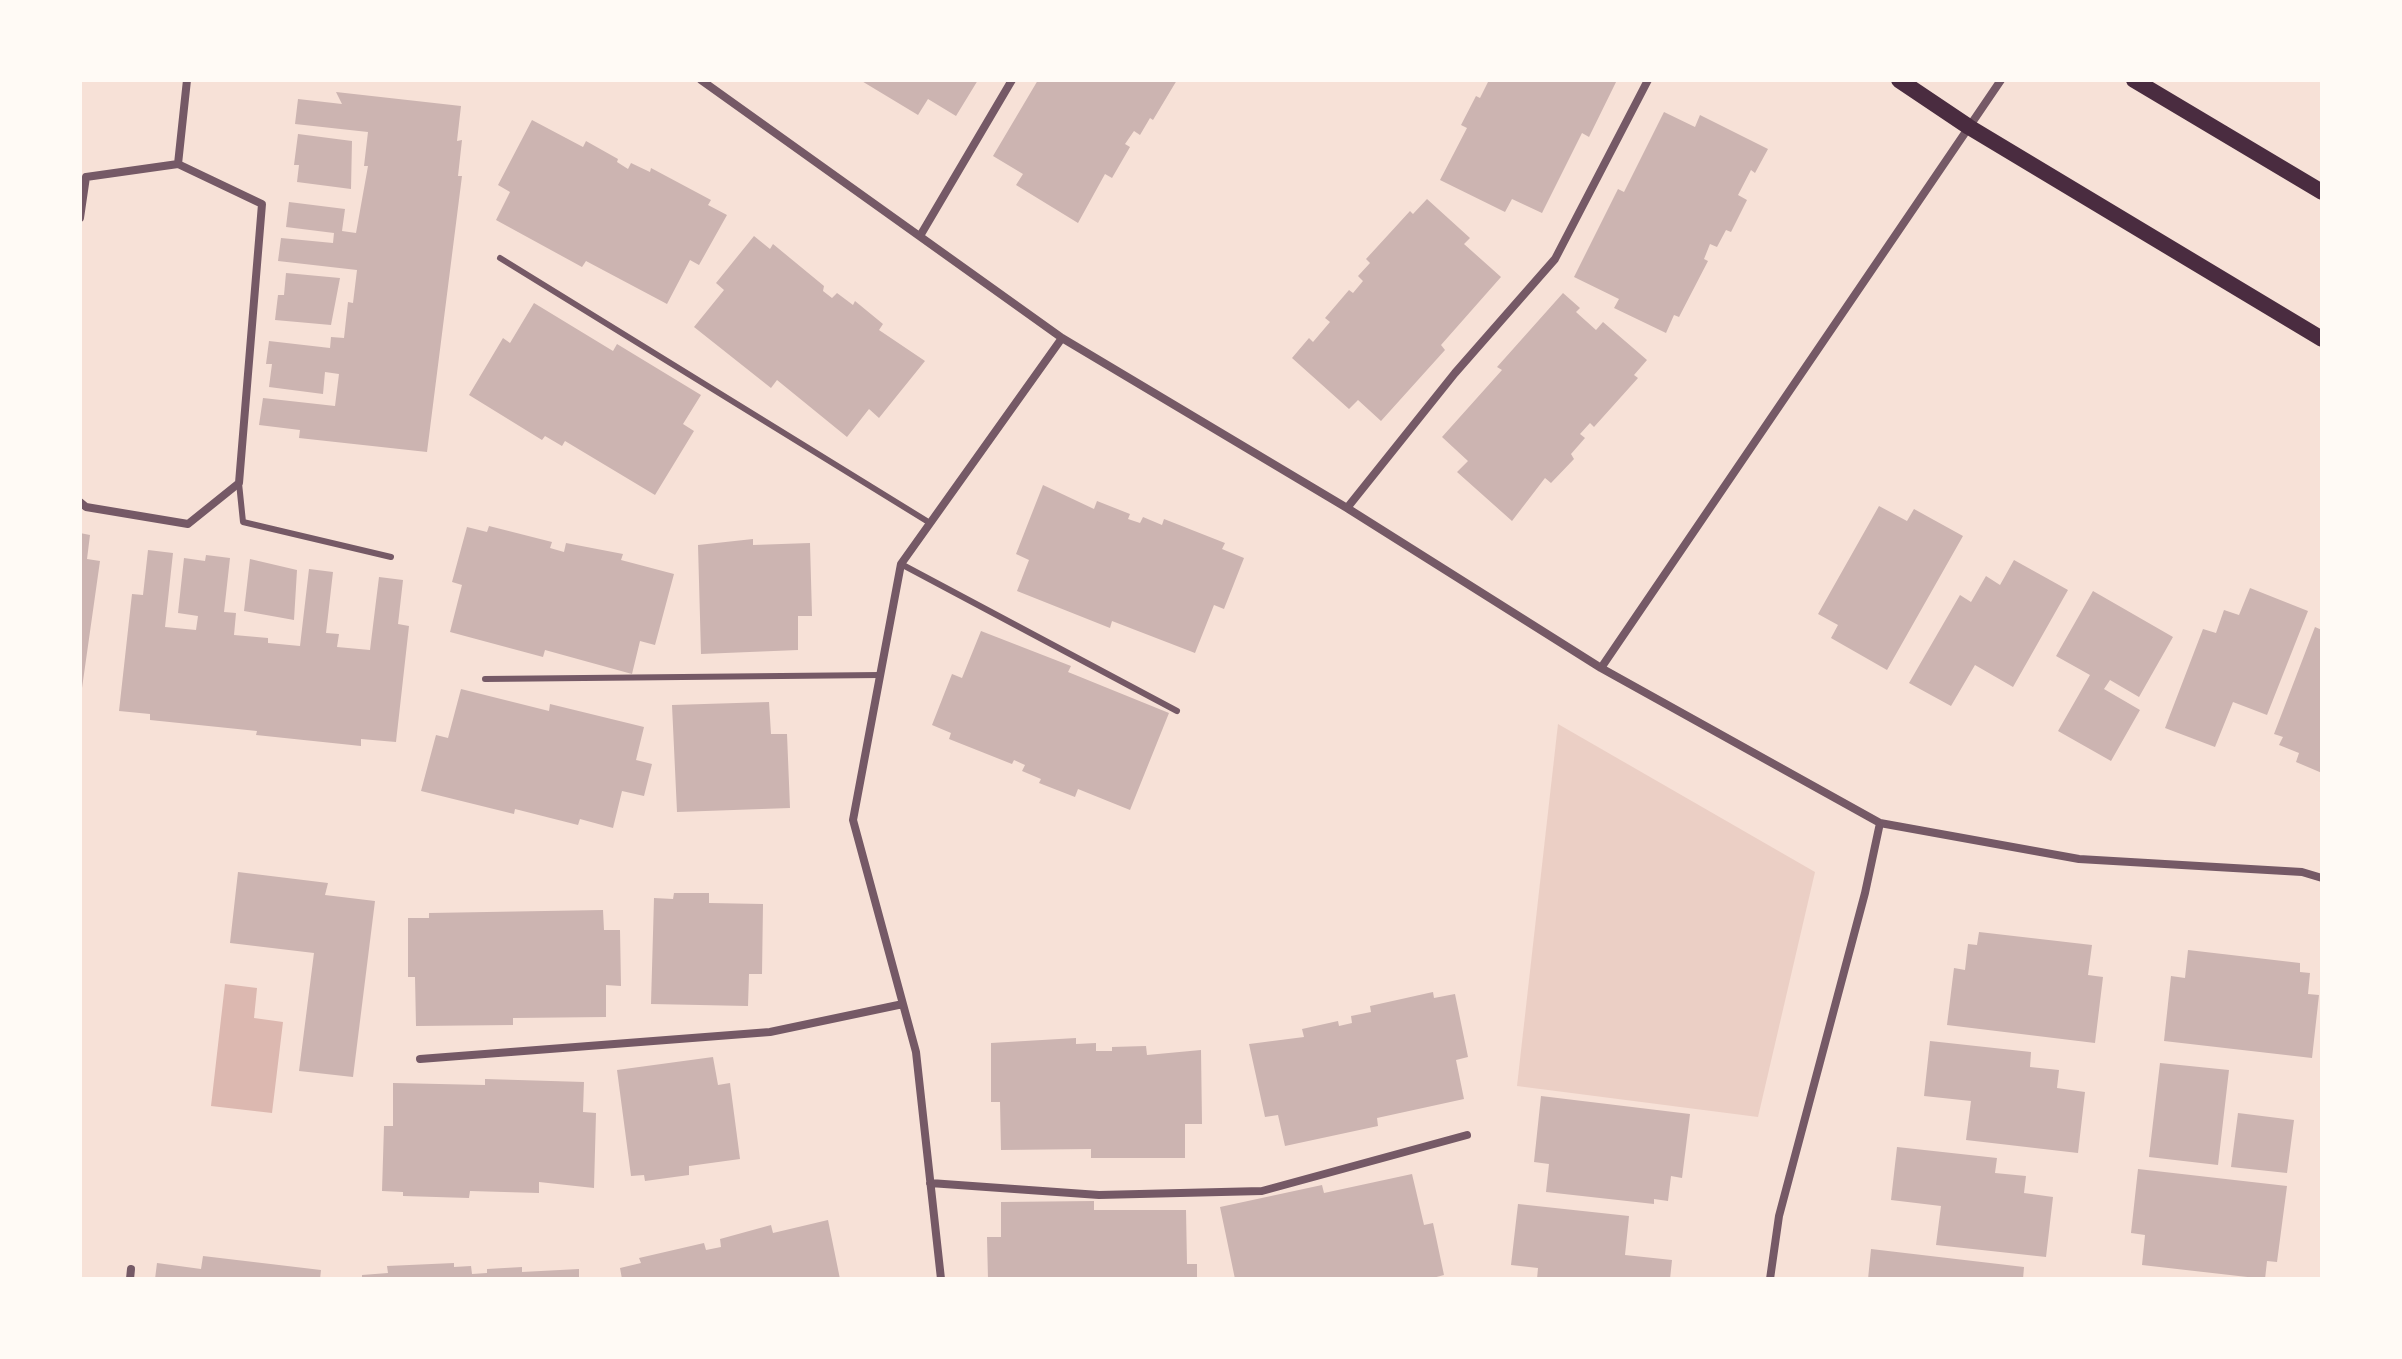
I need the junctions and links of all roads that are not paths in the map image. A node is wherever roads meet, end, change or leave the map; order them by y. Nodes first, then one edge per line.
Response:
1 (187, 80) edge
2 (701, 80) edge
3 (1012, 80) edge
4 (1648, 80) edge
5 (1899, 80) edge
6 (2001, 80) edge
7 (2134, 80) edge
8 (1969, 127) junction
9 (178, 164) junction
10 (2322, 192) edge
11 (80, 218) edge
12 (920, 236) junction
13 (500, 258) dead end
14 (1062, 338) junction
15 (2322, 339) edge
16 (239, 483) junction
17 (80, 502) edge
18 (1347, 508) junction
19 (930, 523) junction
20 (391, 557) dead end
21 (901, 564) junction
22 (1601, 668) junction
23 (880, 675) junction
24 (485, 679) dead end
25 (1177, 711) dead end
26 (1880, 823) junction
27 (2322, 878) edge
28 (903, 1004) junction
29 (420, 1059) dead end
30 (1467, 1135) dead end
31 (930, 1183) junction
32 (941, 1279) edge
33 (1770, 1279) edge

1 - 9 street
2 - 12 street
3 - 12 street
4 - 18 street
5 - 8 main road
6 - 8 street
7 - 10 main road
8 - 15 main road
8 - 22 street
9 - 11 street
9 - 16 street
12 - 14 street
13 - 19 lane
14 - 18 street
14 - 19 street
16 - 17 street
16 - 20 lane
18 - 22 street
19 - 21 street
21 - 23 street
21 - 25 lane
22 - 26 street
23 - 24 lane
23 - 28 street
26 - 27 street
26 - 33 street
28 - 29 street
28 - 31 street
30 - 31 street
31 - 32 street

